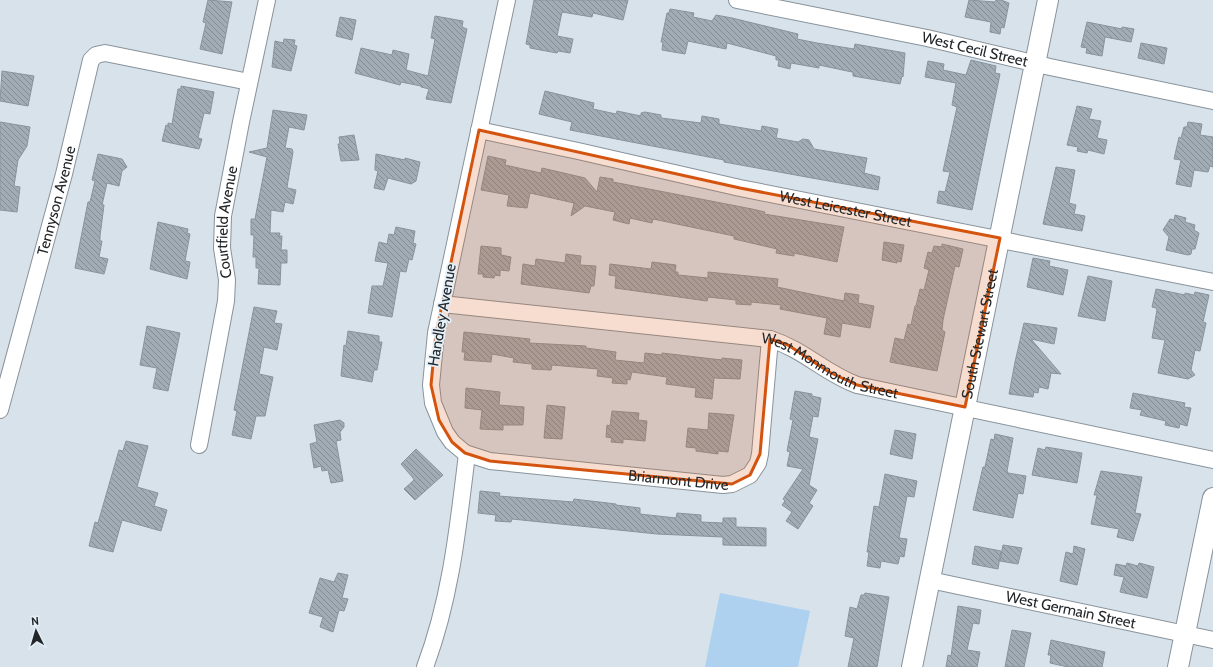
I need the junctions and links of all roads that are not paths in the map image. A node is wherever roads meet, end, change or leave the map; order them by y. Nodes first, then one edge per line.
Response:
1 (267, 0) edge
2 (507, 0) edge
3 (737, 0) edge
4 (1048, 0) edge
5 (1035, 64) junction
6 (249, 82) junction
7 (1213, 101) edge
8 (479, 130) junction
9 (1000, 238) junction
10 (1213, 282) edge
11 (442, 304) junction
12 (770, 339) junction
13 (965, 407) junction
14 (0, 410) edge
15 (199, 445) dead end
16 (467, 454) junction
17 (1213, 460) edge
18 (1213, 498) edge
19 (930, 580) junction
20 (1185, 634) junction
21 (1213, 640) edge
22 (425, 667) edge
23 (912, 667) edge
24 (1178, 667) edge

1 - 6 street, Courtfield Avenue
2 - 8 street, Handley Avenue
3 - 5 street, West Cecil Street
4 - 5 street, South Stewart Street
5 - 7 street, West Cecil Street
5 - 9 street, South Stewart Street
6 - 14 street, Tennyson Avenue
6 - 15 street, Courtfield Avenue
8 - 9 street, West Leicester Street
8 - 11 street, Handley Avenue
9 - 10 street, West Leicester Street
9 - 13 street, South Stewart Street
11 - 12 street, West Monmouth Street
11 - 16 street, Handley Avenue
12 - 13 street, West Monmouth Street
12 - 16 street, Briarmont Drive
13 - 17 street, West Monmouth Street
13 - 19 street, South Stewart Street
16 - 22 street
18 - 20 street
19 - 20 street, West Germain Street
19 - 23 street, South Stewart Street
20 - 21 street, West Germain Street
20 - 24 street

